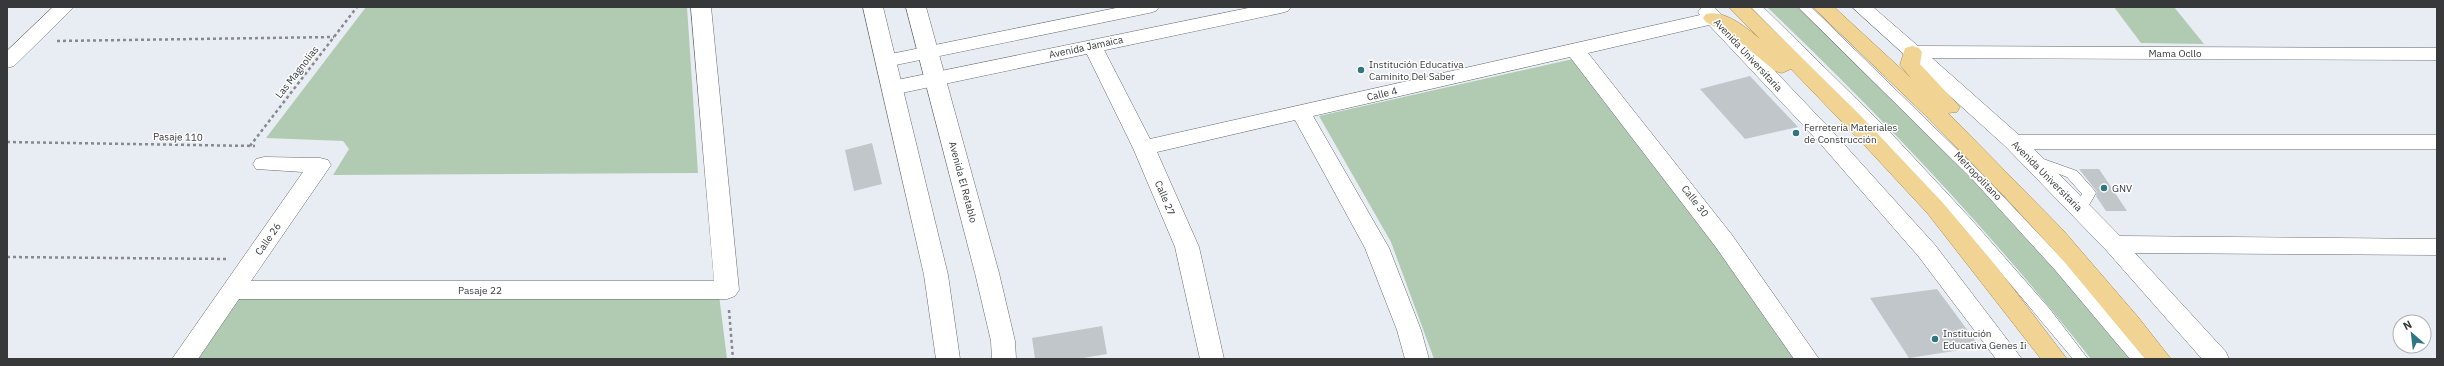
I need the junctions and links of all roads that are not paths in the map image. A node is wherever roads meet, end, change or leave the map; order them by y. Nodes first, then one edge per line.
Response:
1 (64, 7) edge
2 (701, 7) edge
3 (873, 7) edge
4 (916, 7) edge
5 (1149, 7) edge
6 (1281, 7) edge
7 (1739, 7) edge
8 (1757, 7) edge
9 (1804, 7) edge
10 (1823, 7) edge
11 (1862, 7) edge
12 (1708, 12) edge
13 (1093, 46) junction
14 (1575, 50) junction
15 (928, 52) junction
16 (1912, 52) junction
17 (2437, 54) edge
18 (886, 61) junction
19 (7, 62) edge
20 (935, 79) junction
21 (892, 88) junction
22 (1845, 112) junction
23 (1301, 113) junction
24 (2014, 142) junction
25 (2437, 142) edge
26 (1144, 148) junction
27 (261, 155) road end
28 (1985, 163) junction
29 (2114, 244) junction
30 (2437, 247) edge
31 (232, 290) junction
32 (184, 359) edge
33 (948, 359) edge
34 (1004, 359) edge
35 (1212, 359) edge
36 (1417, 359) edge
37 (1807, 359) edge
38 (2010, 359) edge
39 (2056, 359) edge
40 (2081, 359) edge
41 (2139, 359) edge
42 (2159, 359) edge
43 (2218, 359) edge

1 - 19 street
2 - 31 street, Pasaje 22
3 - 18 street
4 - 15 street, Avenida El Retablo
5 - 15 street
6 - 13 street, Avenida Jamaica
7 - 22 main road
8 - 40 lane
9 - 41 lane, Metropolitano
10 - 28 main road
11 - 16 street, Avenida Universitaria
12 - 14 street, Calle 4
12 - 22 main road
12 - 38 street, Avenida Universitaria
13 - 20 street, Avenida Jamaica
13 - 26 street, Calle 27
14 - 23 street, Calle 4
14 - 37 street, Calle 30
15 - 18 street
15 - 20 street, Avenida El Retablo
16 - 17 street, Mama Ocllo
16 - 24 street, Avenida Universitaria
16 - 28 main road
18 - 21 street
20 - 21 street, Avenida Jamaica
20 - 34 street, Avenida El Retablo
21 - 33 street
22 - 39 main road
23 - 26 street, Calle 4
23 - 36 street
24 - 25 street
24 - 29 street, Avenida Universitaria
26 - 35 street, Calle 27
27 - 31 street, Calle 26
28 - 42 main road
29 - 30 street
29 - 43 street, Avenida Universitaria
31 - 32 street, Calle 26

